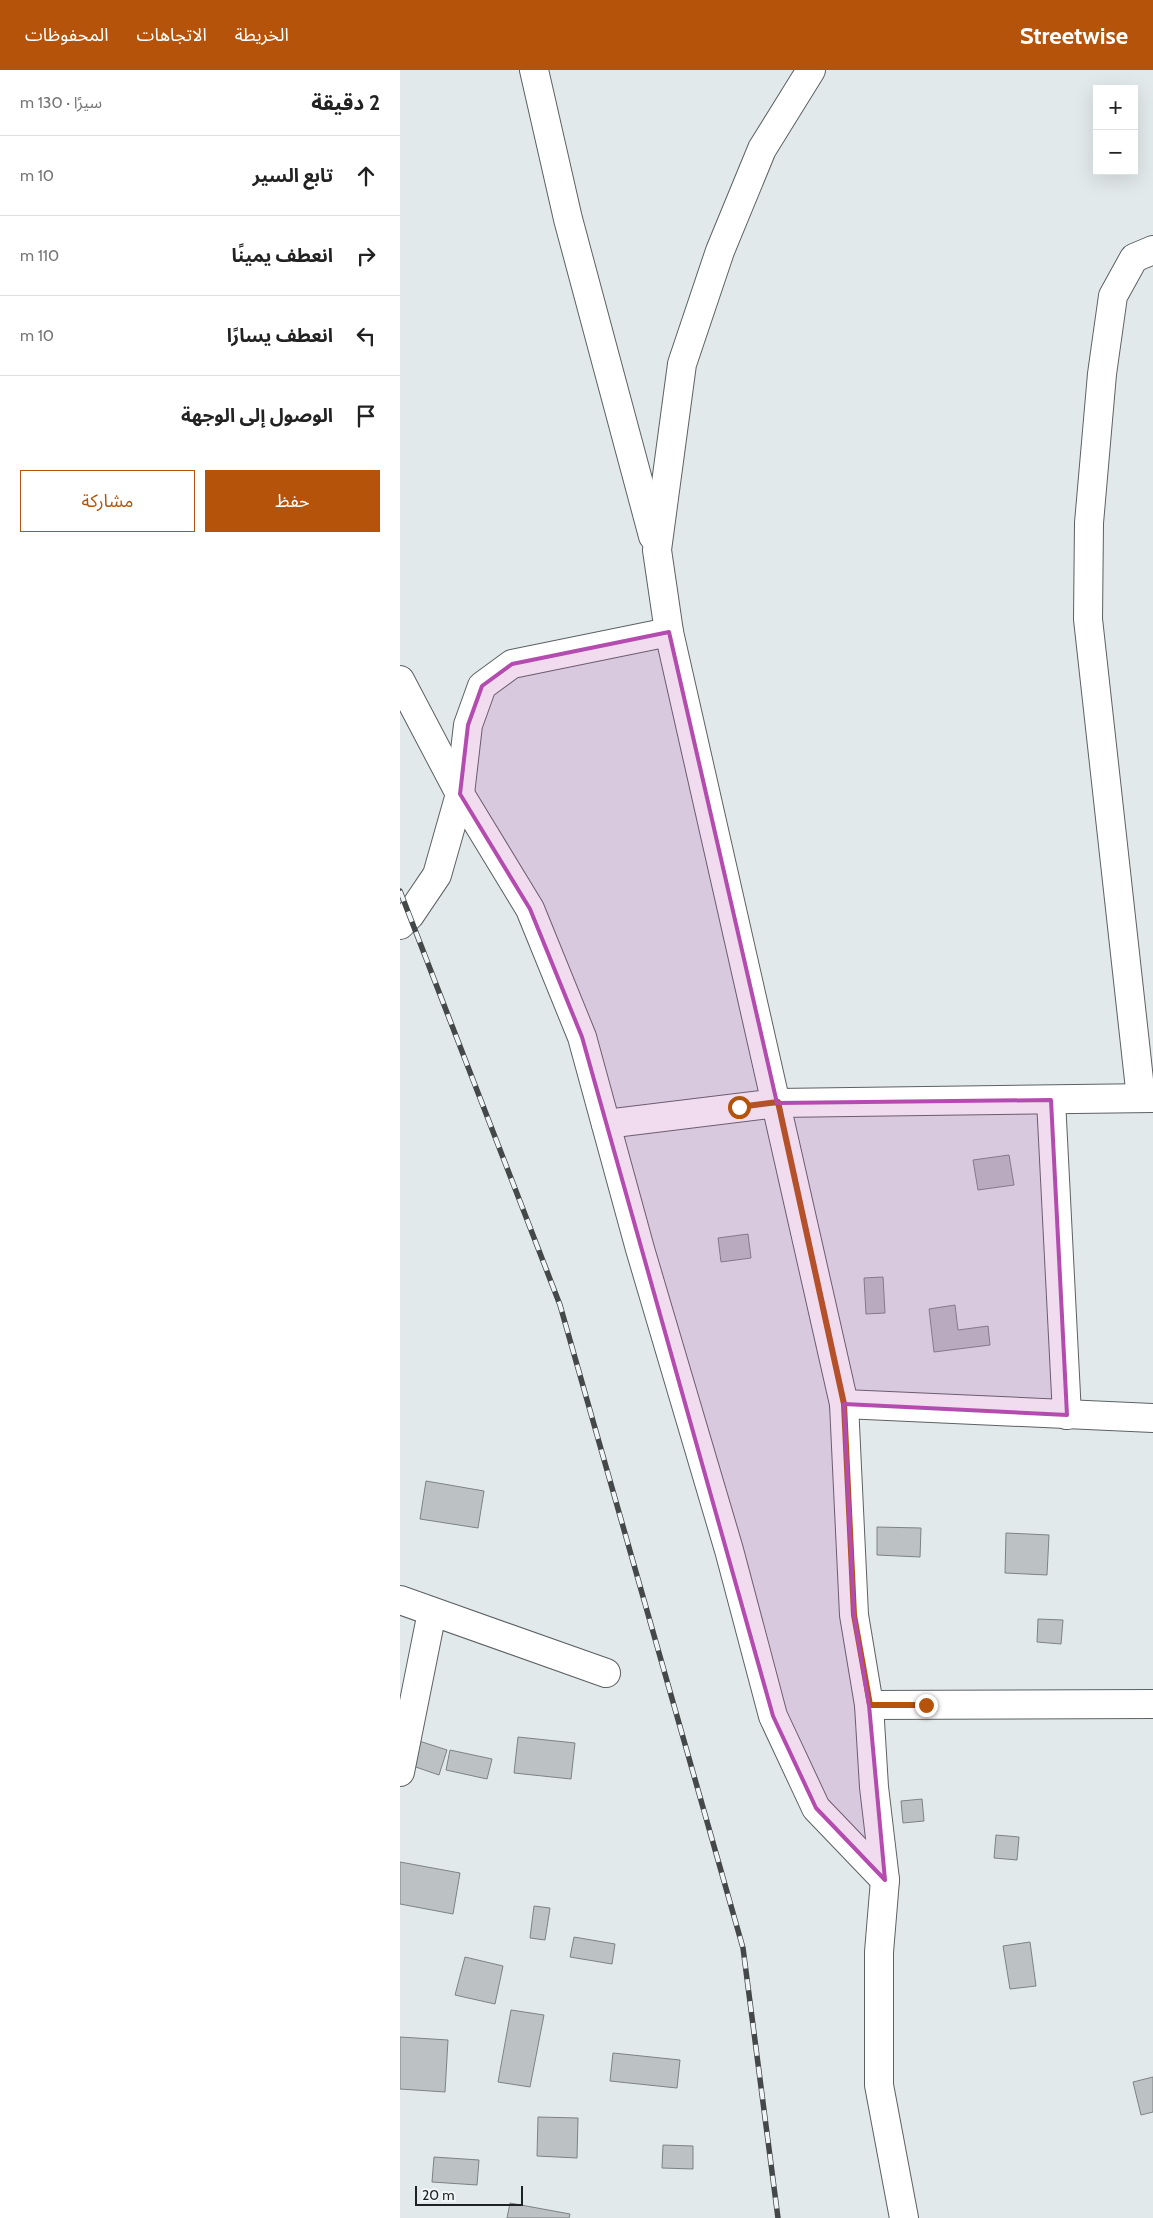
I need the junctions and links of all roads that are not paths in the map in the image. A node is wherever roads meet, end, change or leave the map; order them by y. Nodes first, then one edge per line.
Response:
1 (534, 70) edge
2 (811, 70) edge
3 (1153, 250) edge
4 (657, 550) junction
5 (669, 632) junction
6 (400, 680) edge
7 (460, 794) junction
8 (400, 925) edge
9 (1147, 1098) edge
10 (1051, 1100) junction
11 (778, 1102) junction
12 (606, 1124) junction
13 (844, 1404) junction
14 (1067, 1415) junction
15 (1153, 1418) edge
16 (400, 1600) edge
17 (432, 1612) junction
18 (606, 1673) dead end
19 (1153, 1704) edge
20 (870, 1705) junction
21 (400, 1772) edge
22 (885, 1880) junction
23 (904, 2218) edge

1 - 4 street
2 - 4 street
3 - 9 street
4 - 5 street
5 - 7 street
5 - 11 street
6 - 7 street
7 - 8 street
7 - 12 street
9 - 10 street
10 - 11 street
10 - 14 street
11 - 12 street
11 - 13 street
12 - 22 street
13 - 14 street
13 - 20 street
14 - 15 street
16 - 17 street
17 - 18 street
17 - 21 street
19 - 20 street
20 - 22 street
22 - 23 street

